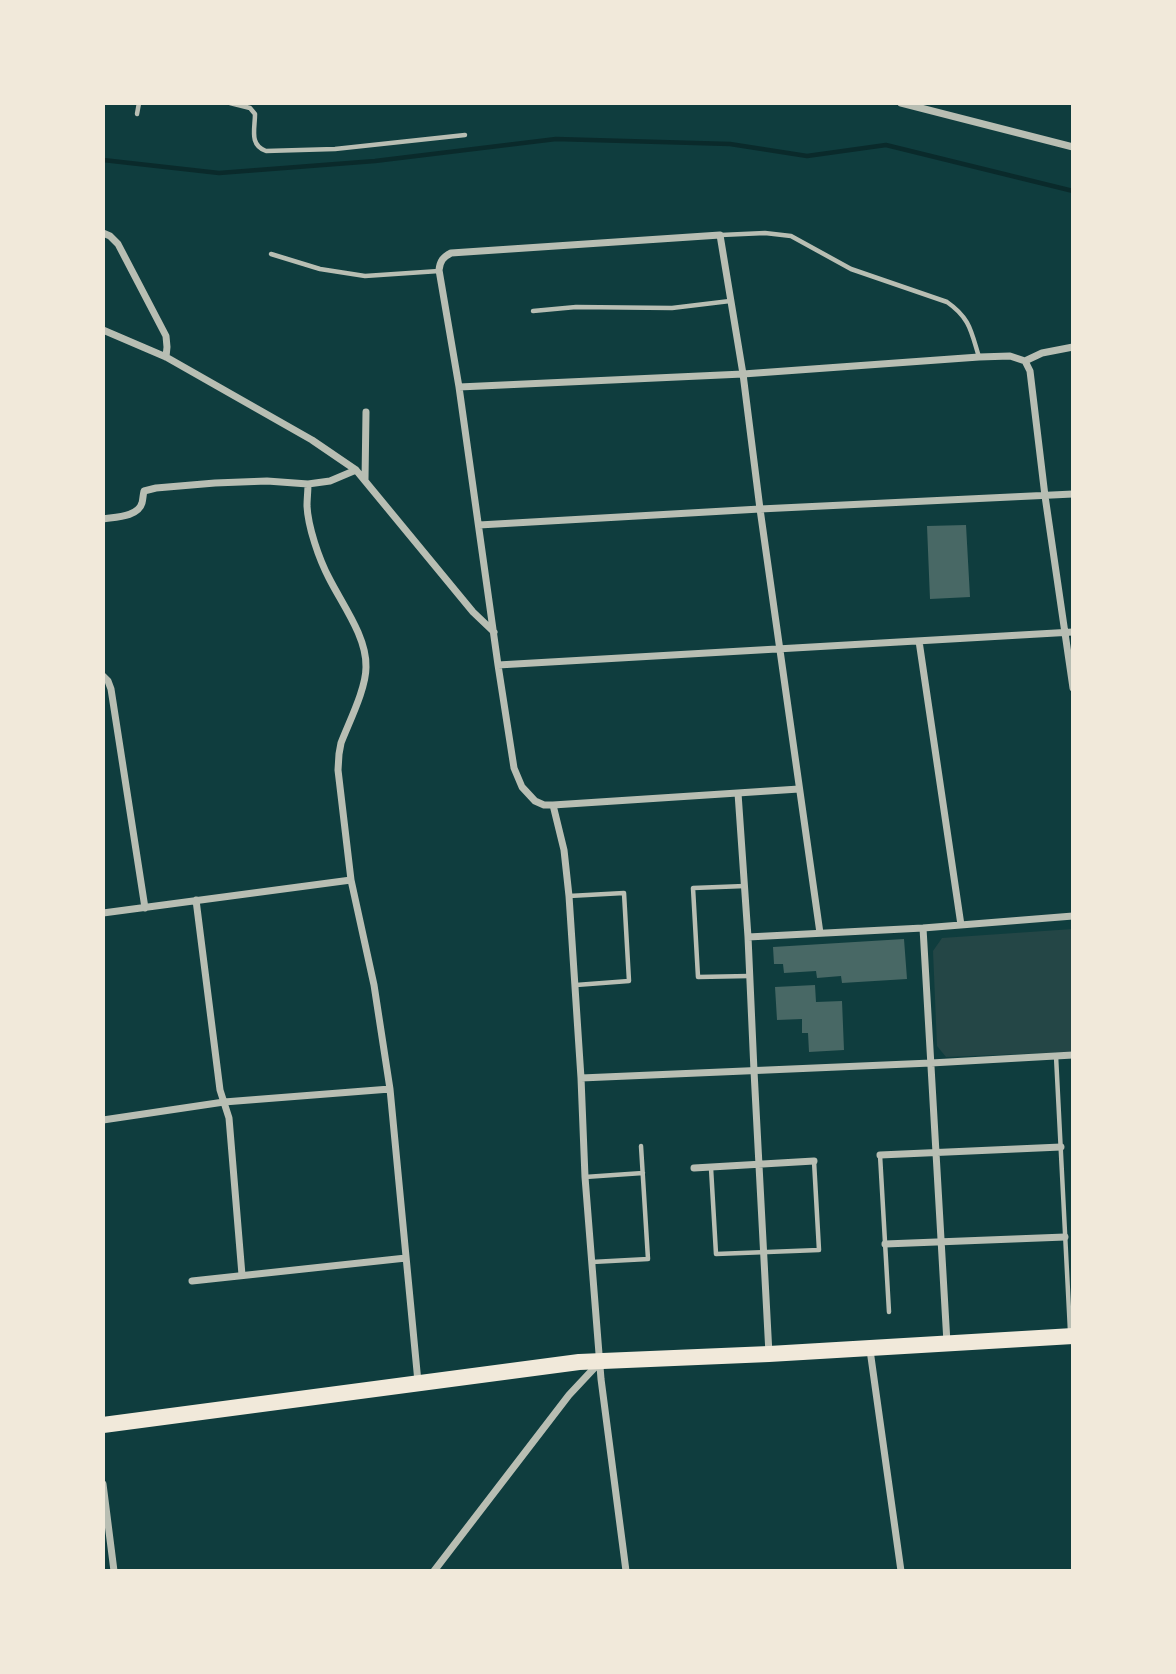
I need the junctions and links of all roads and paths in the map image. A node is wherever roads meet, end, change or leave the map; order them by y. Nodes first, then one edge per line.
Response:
1 (139, 103) edge
2 (230, 103) edge
3 (901, 103) edge
4 (137, 114) dead end
5 (466, 135) dead end
6 (1073, 147) edge
7 (103, 233) edge
8 (720, 235) junction
9 (271, 254) dead end
10 (439, 271) junction
11 (731, 301) junction
12 (533, 311) dead end
13 (103, 330) edge
14 (1073, 347) edge
15 (166, 357) junction
16 (979, 357) junction
17 (1025, 361) junction
18 (743, 374) junction
19 (459, 387) junction
20 (366, 412) dead end
21 (356, 470) junction
22 (365, 480) junction
23 (308, 484) junction
24 (1073, 494) edge
25 (1045, 496) junction
26 (760, 509) junction
27 (103, 519) edge
28 (478, 525) junction
29 (494, 632) junction
30 (1069, 632) edge
31 (919, 641) junction
32 (779, 649) junction
33 (498, 665) junction
34 (103, 676) edge
35 (1073, 688) edge
36 (799, 789) junction
37 (738, 793) junction
38 (553, 805) junction
39 (351, 880) junction
40 (745, 887) junction
41 (569, 896) junction
42 (196, 900) junction
43 (145, 908) junction
44 (103, 913) edge
45 (1073, 916) edge
46 (961, 925) junction
47 (923, 928) junction
48 (820, 933) junction
49 (748, 937) junction
50 (750, 976) junction
51 (575, 985) junction
52 (1073, 1055) edge
53 (1056, 1056) junction
54 (931, 1063) junction
55 (754, 1071) junction
56 (581, 1078) junction
57 (390, 1089) junction
58 (224, 1102) junction
59 (103, 1120) edge
60 (641, 1146) dead end
61 (1061, 1147) junction
62 (936, 1153) junction
63 (880, 1155) joint
64 (814, 1161) joint
65 (759, 1164) junction
66 (711, 1167) junction
67 (694, 1168) dead end
68 (643, 1173) junction
69 (585, 1177) junction
70 (1065, 1237) junction
71 (942, 1242) junction
72 (885, 1244) junction
73 (763, 1253) junction
74 (406, 1258) junction
75 (592, 1262) junction
76 (242, 1275) junction
77 (192, 1282) dead end
78 (889, 1312) dead end
79 (1071, 1336) edge
80 (947, 1343) junction
81 (870, 1348) junction
82 (769, 1354) junction
83 (600, 1361) junction
84 (418, 1383) junction
85 (103, 1425) edge
86 (103, 1484) edge
87 (114, 1571) edge
88 (434, 1571) edge
89 (626, 1571) edge
90 (901, 1571) edge

1 - 4 lane
2 - 5 lane
3 - 6 street
7 - 15 street
8 - 10 street
8 - 11 street
8 - 16 lane
9 - 10 lane
10 - 19 street
11 - 12 lane
11 - 18 street
13 - 15 street
14 - 17 street
15 - 21 street
16 - 17 street
16 - 18 street
17 - 25 street
18 - 19 street
18 - 26 street
19 - 28 street
20 - 22 street
21 - 22 street
21 - 23 street
22 - 29 street
23 - 27 street
23 - 39 street
24 - 25 street
25 - 26 street
25 - 30 street
26 - 28 street
26 - 32 street
28 - 29 street
29 - 33 street
30 - 31 street
30 - 35 street
31 - 32 street
31 - 46 street
32 - 33 street
32 - 36 street
33 - 38 street
34 - 43 street
36 - 37 street
36 - 48 street
37 - 38 street
37 - 40 street
38 - 41 street
39 - 42 street
39 - 57 street
40 - 49 street
40 - 50 lane
41 - 51 street
41 - 51 lane
42 - 43 street
42 - 58 street
43 - 44 street
45 - 46 street
46 - 47 street
47 - 48 street
47 - 54 street
48 - 49 street
49 - 50 street
50 - 55 street
51 - 56 street
52 - 53 street
53 - 54 street
53 - 61 lane
54 - 55 street
54 - 62 street
55 - 56 street
55 - 65 street
56 - 69 street
57 - 58 street
57 - 74 street
58 - 59 street
58 - 76 street
60 - 68 lane
61 - 62 street
61 - 70 lane
62 - 63 street
62 - 71 street
63 - 72 lane
64 - 65 street
64 - 73 lane
65 - 66 street
65 - 73 street
66 - 67 street
66 - 73 lane
68 - 69 lane
68 - 75 lane
69 - 75 street
70 - 71 street
70 - 79 lane
71 - 72 street
71 - 80 street
72 - 78 lane
73 - 82 street
74 - 76 street
74 - 84 street
75 - 83 street
76 - 77 street
79 - 80 main road
80 - 81 main road
81 - 82 main road
81 - 90 street
82 - 83 main road
83 - 84 main road
83 - 88 street
83 - 89 street
84 - 85 main road
86 - 87 street

